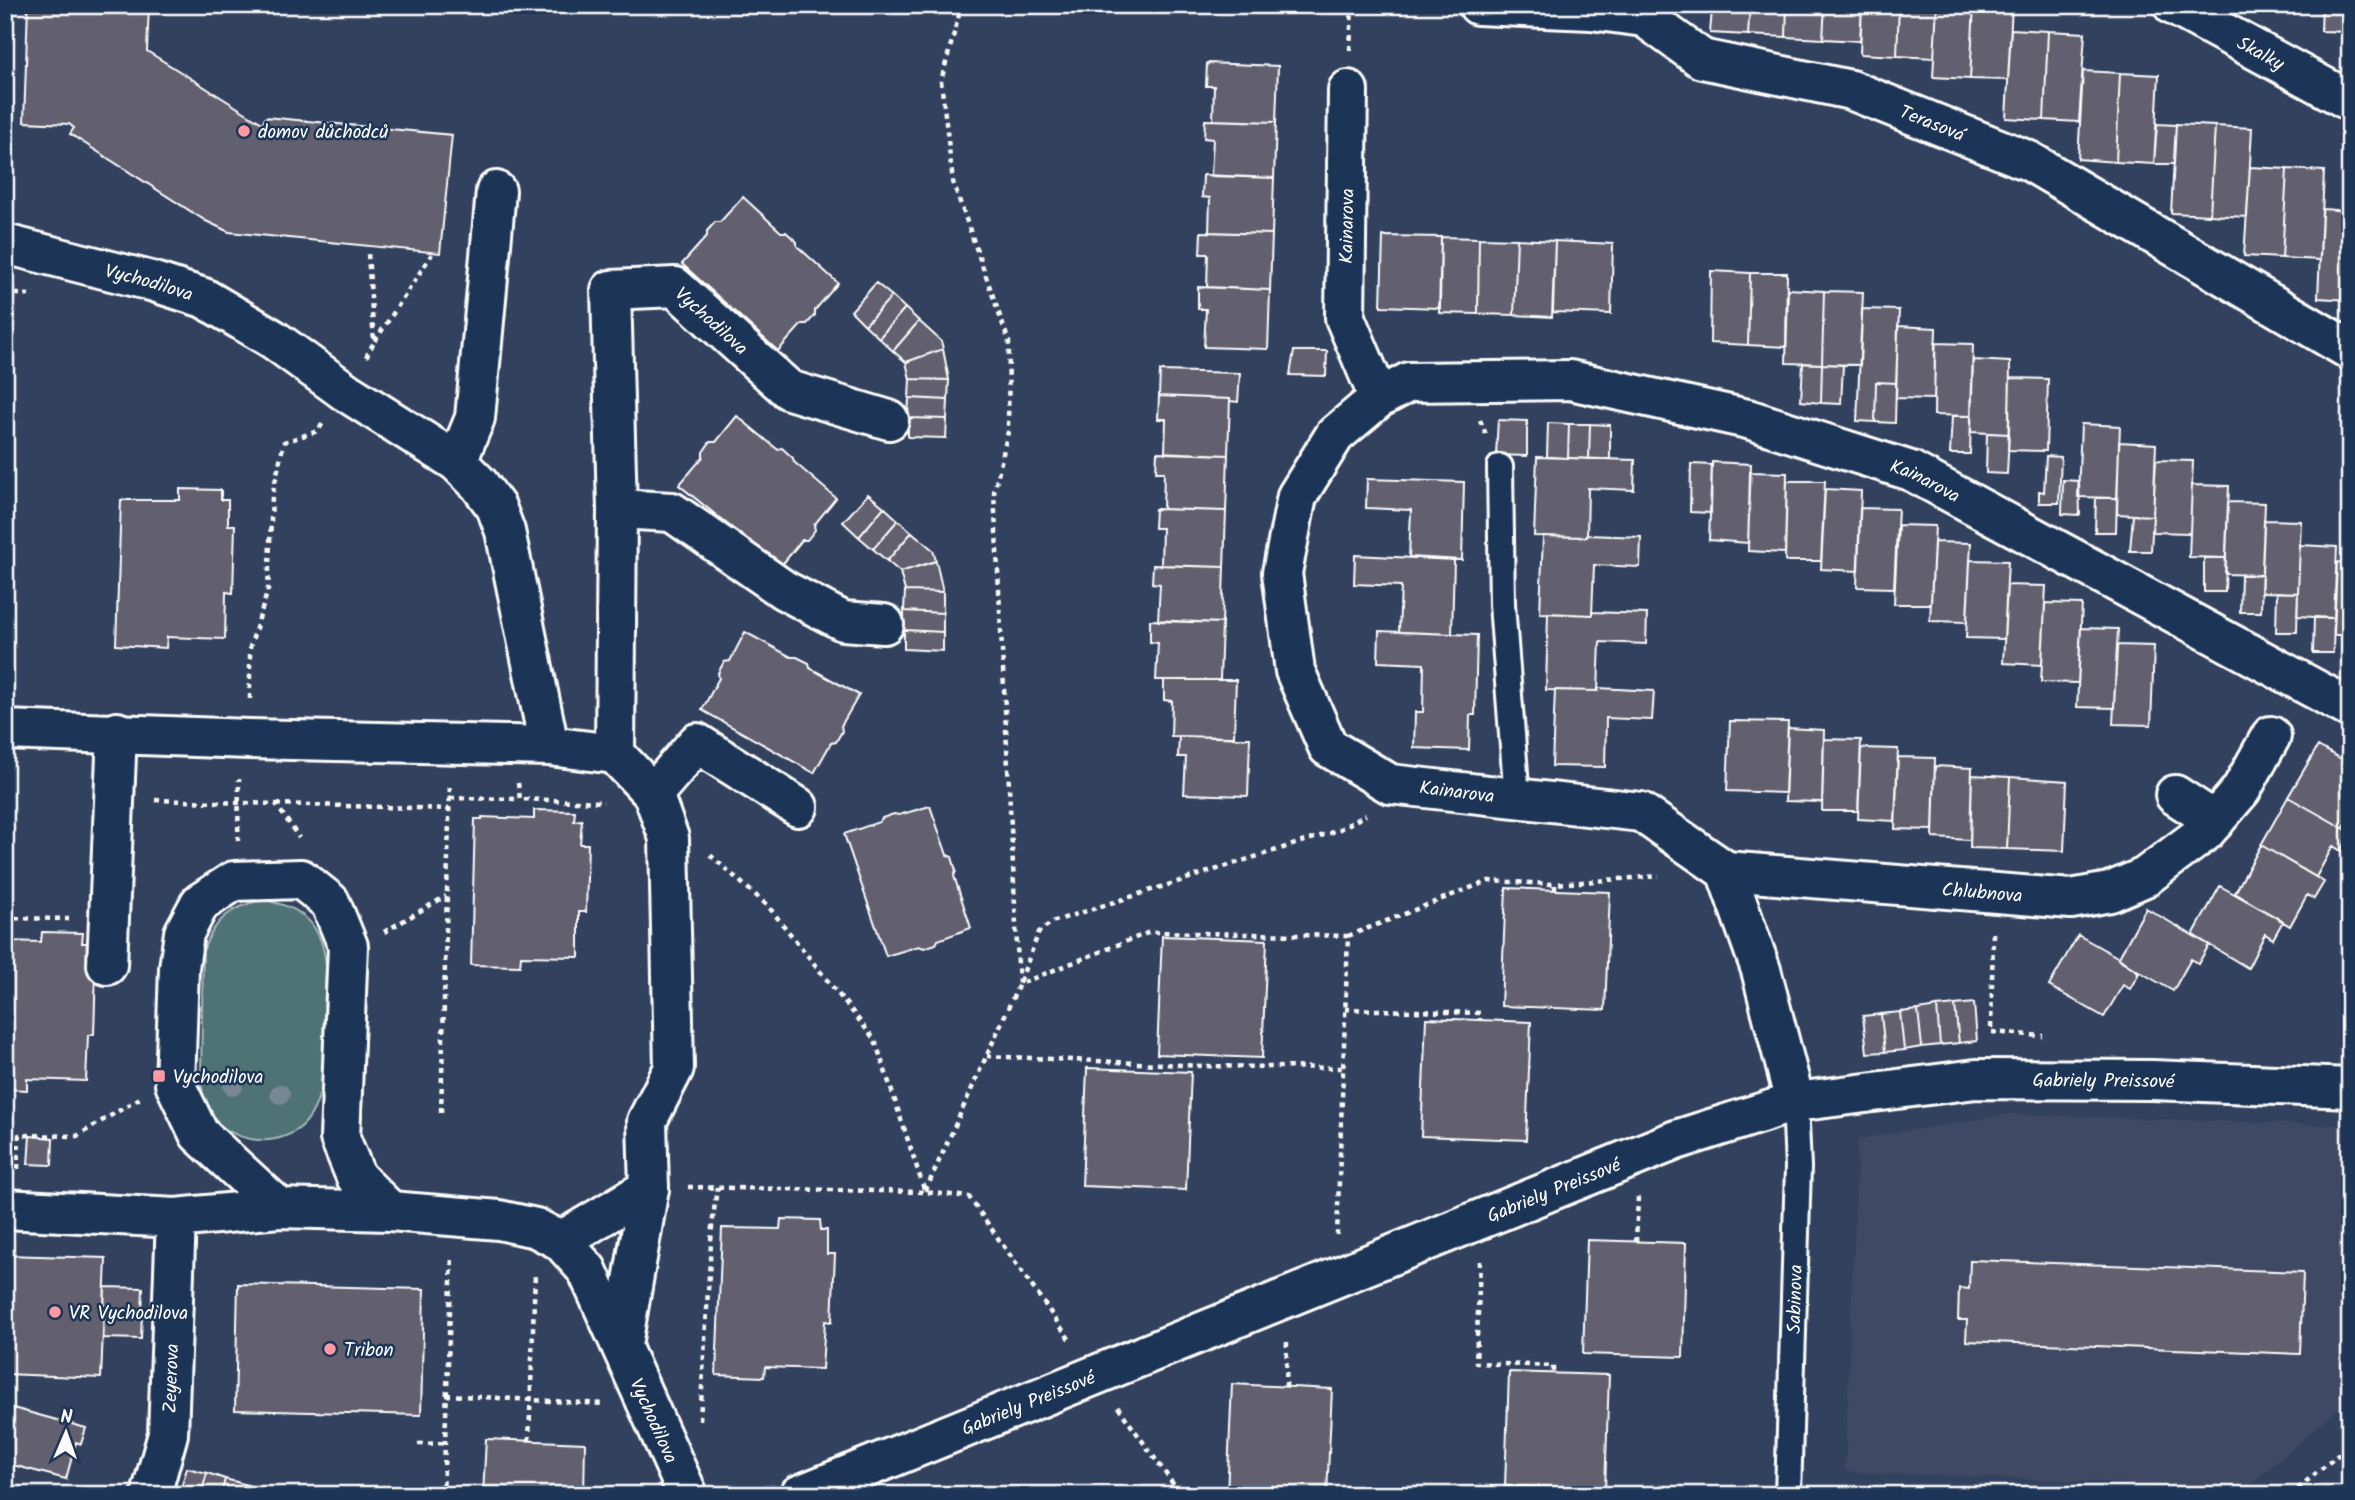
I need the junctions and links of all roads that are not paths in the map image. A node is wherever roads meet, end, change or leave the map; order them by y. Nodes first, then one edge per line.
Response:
1 (1478, 5) edge
2 (2173, 5) edge
3 (1348, 90) dead end
4 (2350, 101) edge
5 (496, 191) dead end
6 (5, 244) edge
7 (2350, 350) edge
8 (1379, 398) junction
9 (889, 421) dead end
10 (457, 462) junction
11 (1500, 467) dead end
12 (617, 509) junction
13 (884, 624) dead end
14 (2350, 708) edge
15 (5, 730) edge
16 (117, 733) junction
17 (2271, 736) dead end
18 (532, 745) junction
19 (615, 754) junction
20 (653, 794) junction
21 (2175, 795) dead end
22 (1517, 799) junction
23 (798, 807) dead end
24 (2215, 821) junction
25 (1726, 871) junction
26 (107, 965) dead end
27 (2350, 1088) edge
28 (1795, 1102) junction
29 (649, 1188) junction
30 (279, 1208) junction
31 (5, 1209) edge
32 (390, 1212) junction
33 (176, 1218) junction
34 (549, 1234) junction
35 (622, 1345) junction
36 (151, 1495) edge
37 (688, 1495) edge
38 (799, 1495) edge
39 (1788, 1495) edge

1 - 7 street, Terasová
2 - 4 street, Skalky
3 - 8 street, Kainarova
5 - 10 street
6 - 10 street, Vychodilova
8 - 14 street, Kainarova
8 - 22 street, Kainarova
9 - 12 street, Vychodilova
10 - 18 street, Vychodilova
11 - 22 lane
12 - 13 street
12 - 19 street, Vychodilova
15 - 16 street
16 - 18 street
16 - 26 street
17 - 24 street, Chlubnova
18 - 19 street
19 - 20 street
20 - 23 street
20 - 29 street
21 - 24 street
22 - 25 street, Kainarova
24 - 25 street, Chlubnova
25 - 28 street
27 - 28 street, Gabriely Preissové
28 - 38 street, Gabriely Preissové
28 - 39 lane, Sabinova
29 - 34 street
29 - 35 street
30 - 32 street
30 - 32 street
30 - 33 street
31 - 33 street
32 - 34 street
33 - 36 street, Zeyerova
34 - 35 street, Vychodilova
35 - 37 street, Vychodilova

